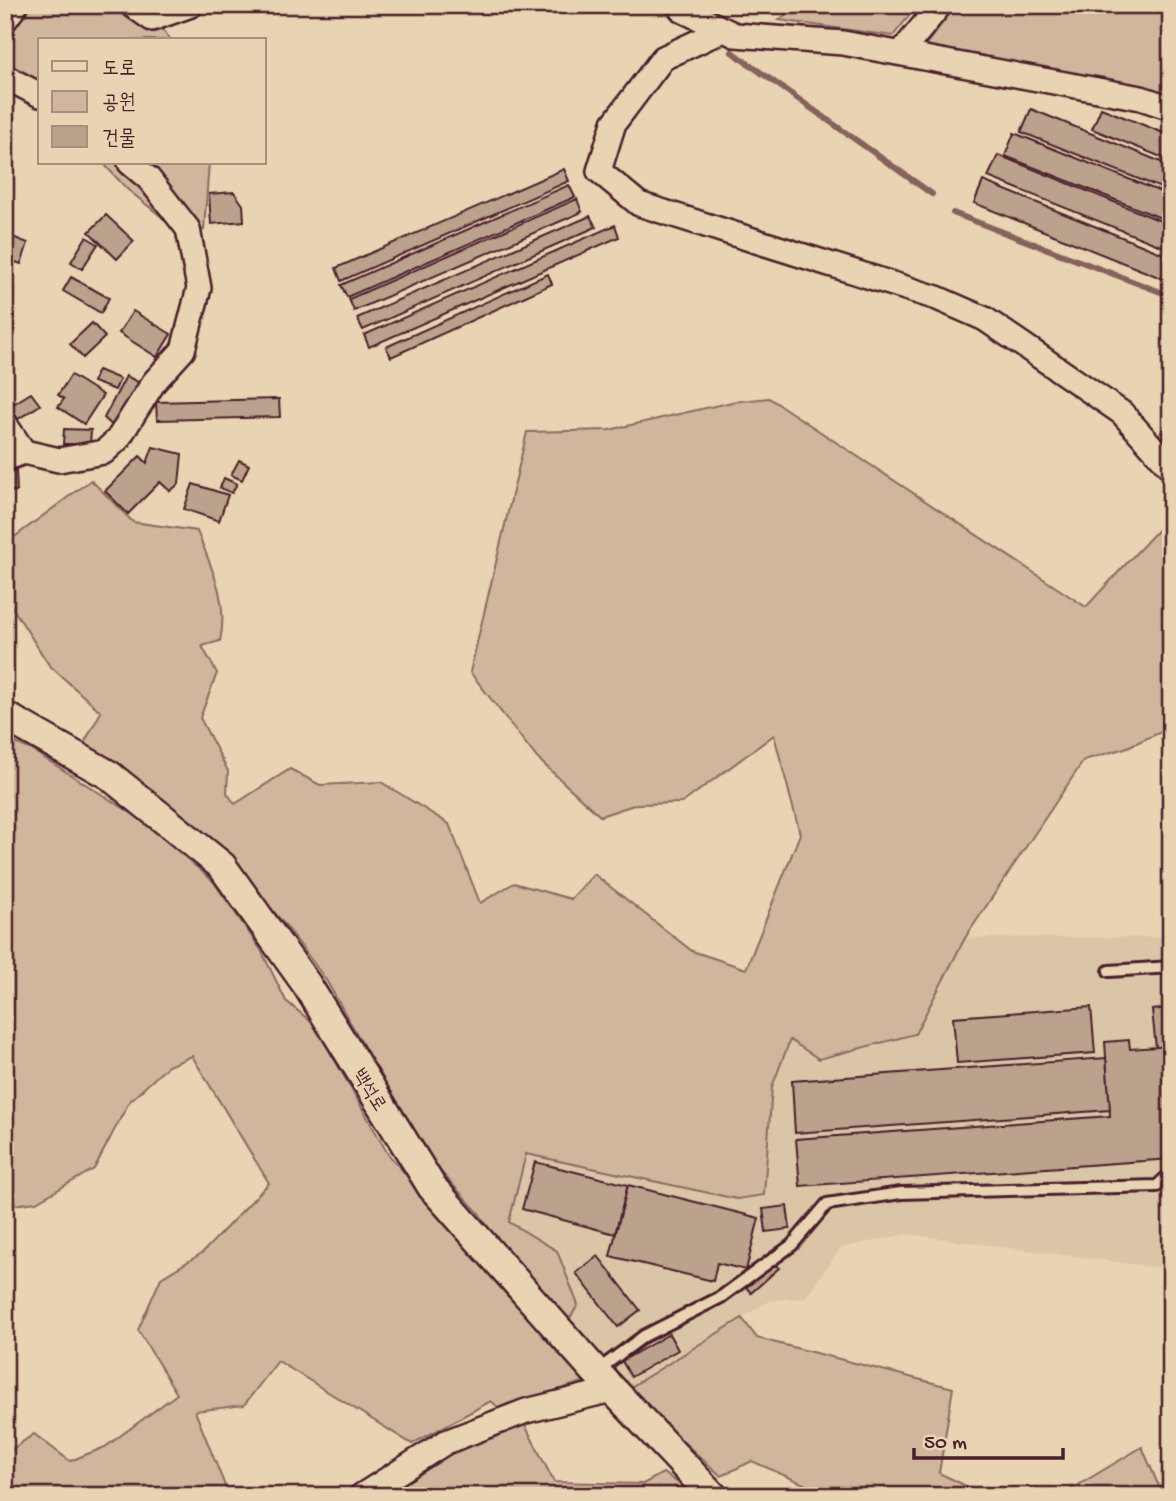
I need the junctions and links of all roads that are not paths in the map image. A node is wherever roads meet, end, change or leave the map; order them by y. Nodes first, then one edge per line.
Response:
1 (16, 5) edge
2 (132, 5) edge
3 (191, 5) edge
4 (678, 5) edge
5 (940, 5) edge
6 (5, 20) edge
7 (723, 30) junction
8 (901, 54) junction
9 (5, 77) edge
10 (38, 94) edge
11 (1171, 108) edge
12 (131, 164) edge
13 (5, 424) edge
14 (15, 456) edge
15 (1171, 468) edge
16 (5, 716) edge
17 (1171, 967) edge
18 (1109, 971) dead end
19 (1171, 1173) edge
20 (604, 1381) junction
21 (361, 1496) edge
22 (713, 1496) edge

1 - 6 street
2 - 3 street
4 - 7 street
5 - 8 street
7 - 8 street
7 - 15 street
8 - 11 street
9 - 10 street
12 - 14 street
13 - 14 street
16 - 20 street, 백석로
17 - 18 lane
19 - 20 lane
20 - 21 street
20 - 22 street, 백석로

